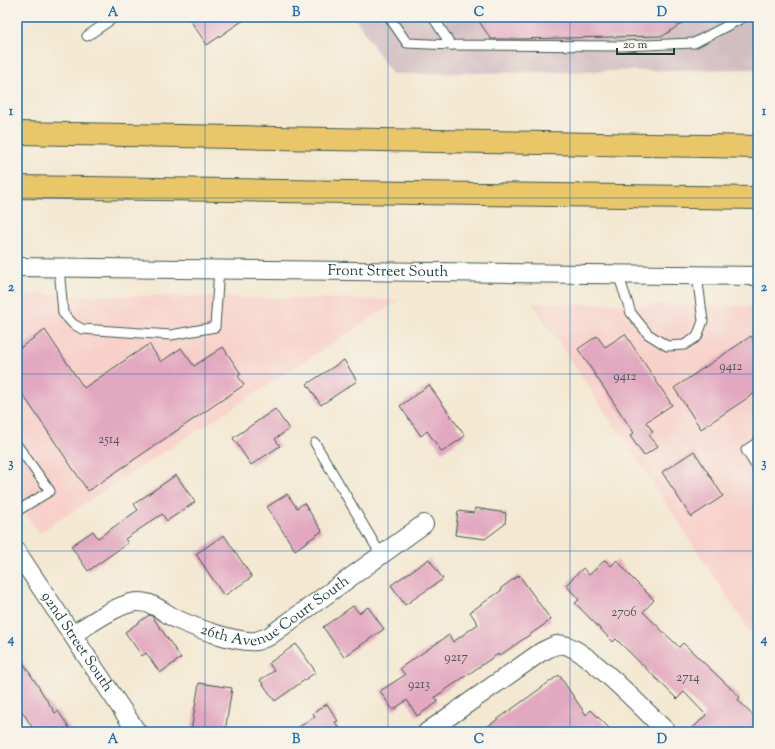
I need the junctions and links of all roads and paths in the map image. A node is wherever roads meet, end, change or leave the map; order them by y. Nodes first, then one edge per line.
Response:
1 (115, 17) edge
2 (389, 17) edge
3 (433, 17) edge
4 (744, 17) edge
5 (87, 36) dead end
6 (451, 45) junction
7 (17, 133) edge
8 (758, 147) edge
9 (17, 188) edge
10 (758, 198) edge
11 (17, 267) edge
12 (59, 267) junction
13 (219, 269) junction
14 (618, 274) junction
15 (697, 275) junction
16 (758, 276) edge
17 (758, 442) edge
18 (314, 443) dead end
19 (17, 445) edge
20 (758, 468) edge
21 (17, 511) edge
22 (424, 524) dead end
23 (17, 552) edge
24 (381, 555) junction
25 (73, 634) junction
26 (137, 732) edge
27 (427, 732) edge
28 (667, 732) edge

1 - 5 lane
2 - 6 lane
3 - 6 lane
4 - 6 lane
7 - 8 highway
9 - 10 highway
11 - 12 street, Front Street South
12 - 13 street, Front Street South
12 - 13 lane
13 - 14 street, Front Street South
14 - 15 street, Front Street South
14 - 15 lane
15 - 16 street, Front Street South
17 - 20 lane
18 - 24 lane
19 - 21 lane
22 - 24 street, 26th Avenue Court South
23 - 25 street, 92nd Street South
24 - 25 street, 26th Avenue Court South
25 - 26 street, 92nd Street South
27 - 28 street

